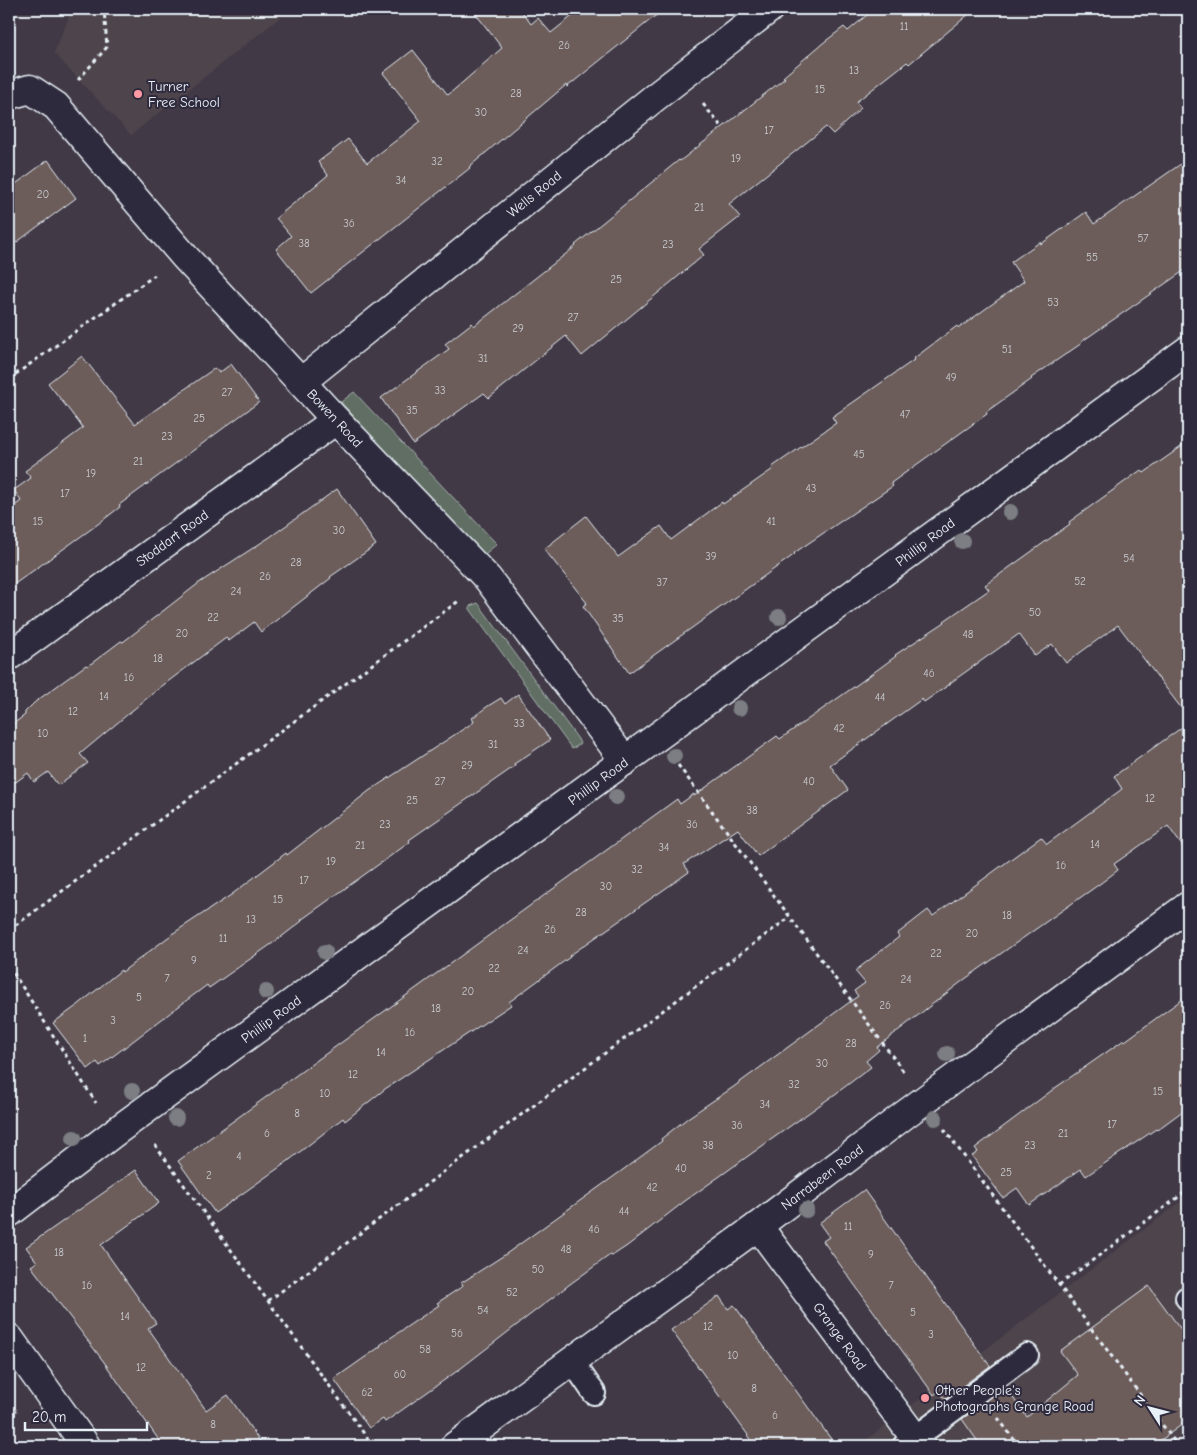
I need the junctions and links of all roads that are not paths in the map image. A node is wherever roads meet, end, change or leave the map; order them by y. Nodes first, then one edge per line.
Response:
1 (769, 9) edge
2 (19, 92) edge
3 (1188, 350) edge
4 (301, 382) junction
5 (336, 420) junction
6 (9, 656) edge
7 (625, 762) junction
8 (1188, 906) edge
9 (9, 1213) edge
10 (758, 1226) junction
11 (9, 1338) edge
12 (1027, 1355) dead end
13 (572, 1361) junction
14 (594, 1393) dead end
15 (913, 1444) edge
16 (86, 1446) edge
17 (455, 1446) edge

1 - 4 street, Wells Road
2 - 4 street, Bowen Road
3 - 7 street, Phillip Road
4 - 5 street, Bowen Road
5 - 6 street, Stoddart Road
5 - 7 street, Bowen Road
7 - 9 street, Phillip Road
8 - 10 street, Narrabeen Road
10 - 13 street, Narrabeen Road
10 - 15 street, Grange Road
11 - 16 street
12 - 15 lane
13 - 14 lane
13 - 17 street, Narrabeen Road

